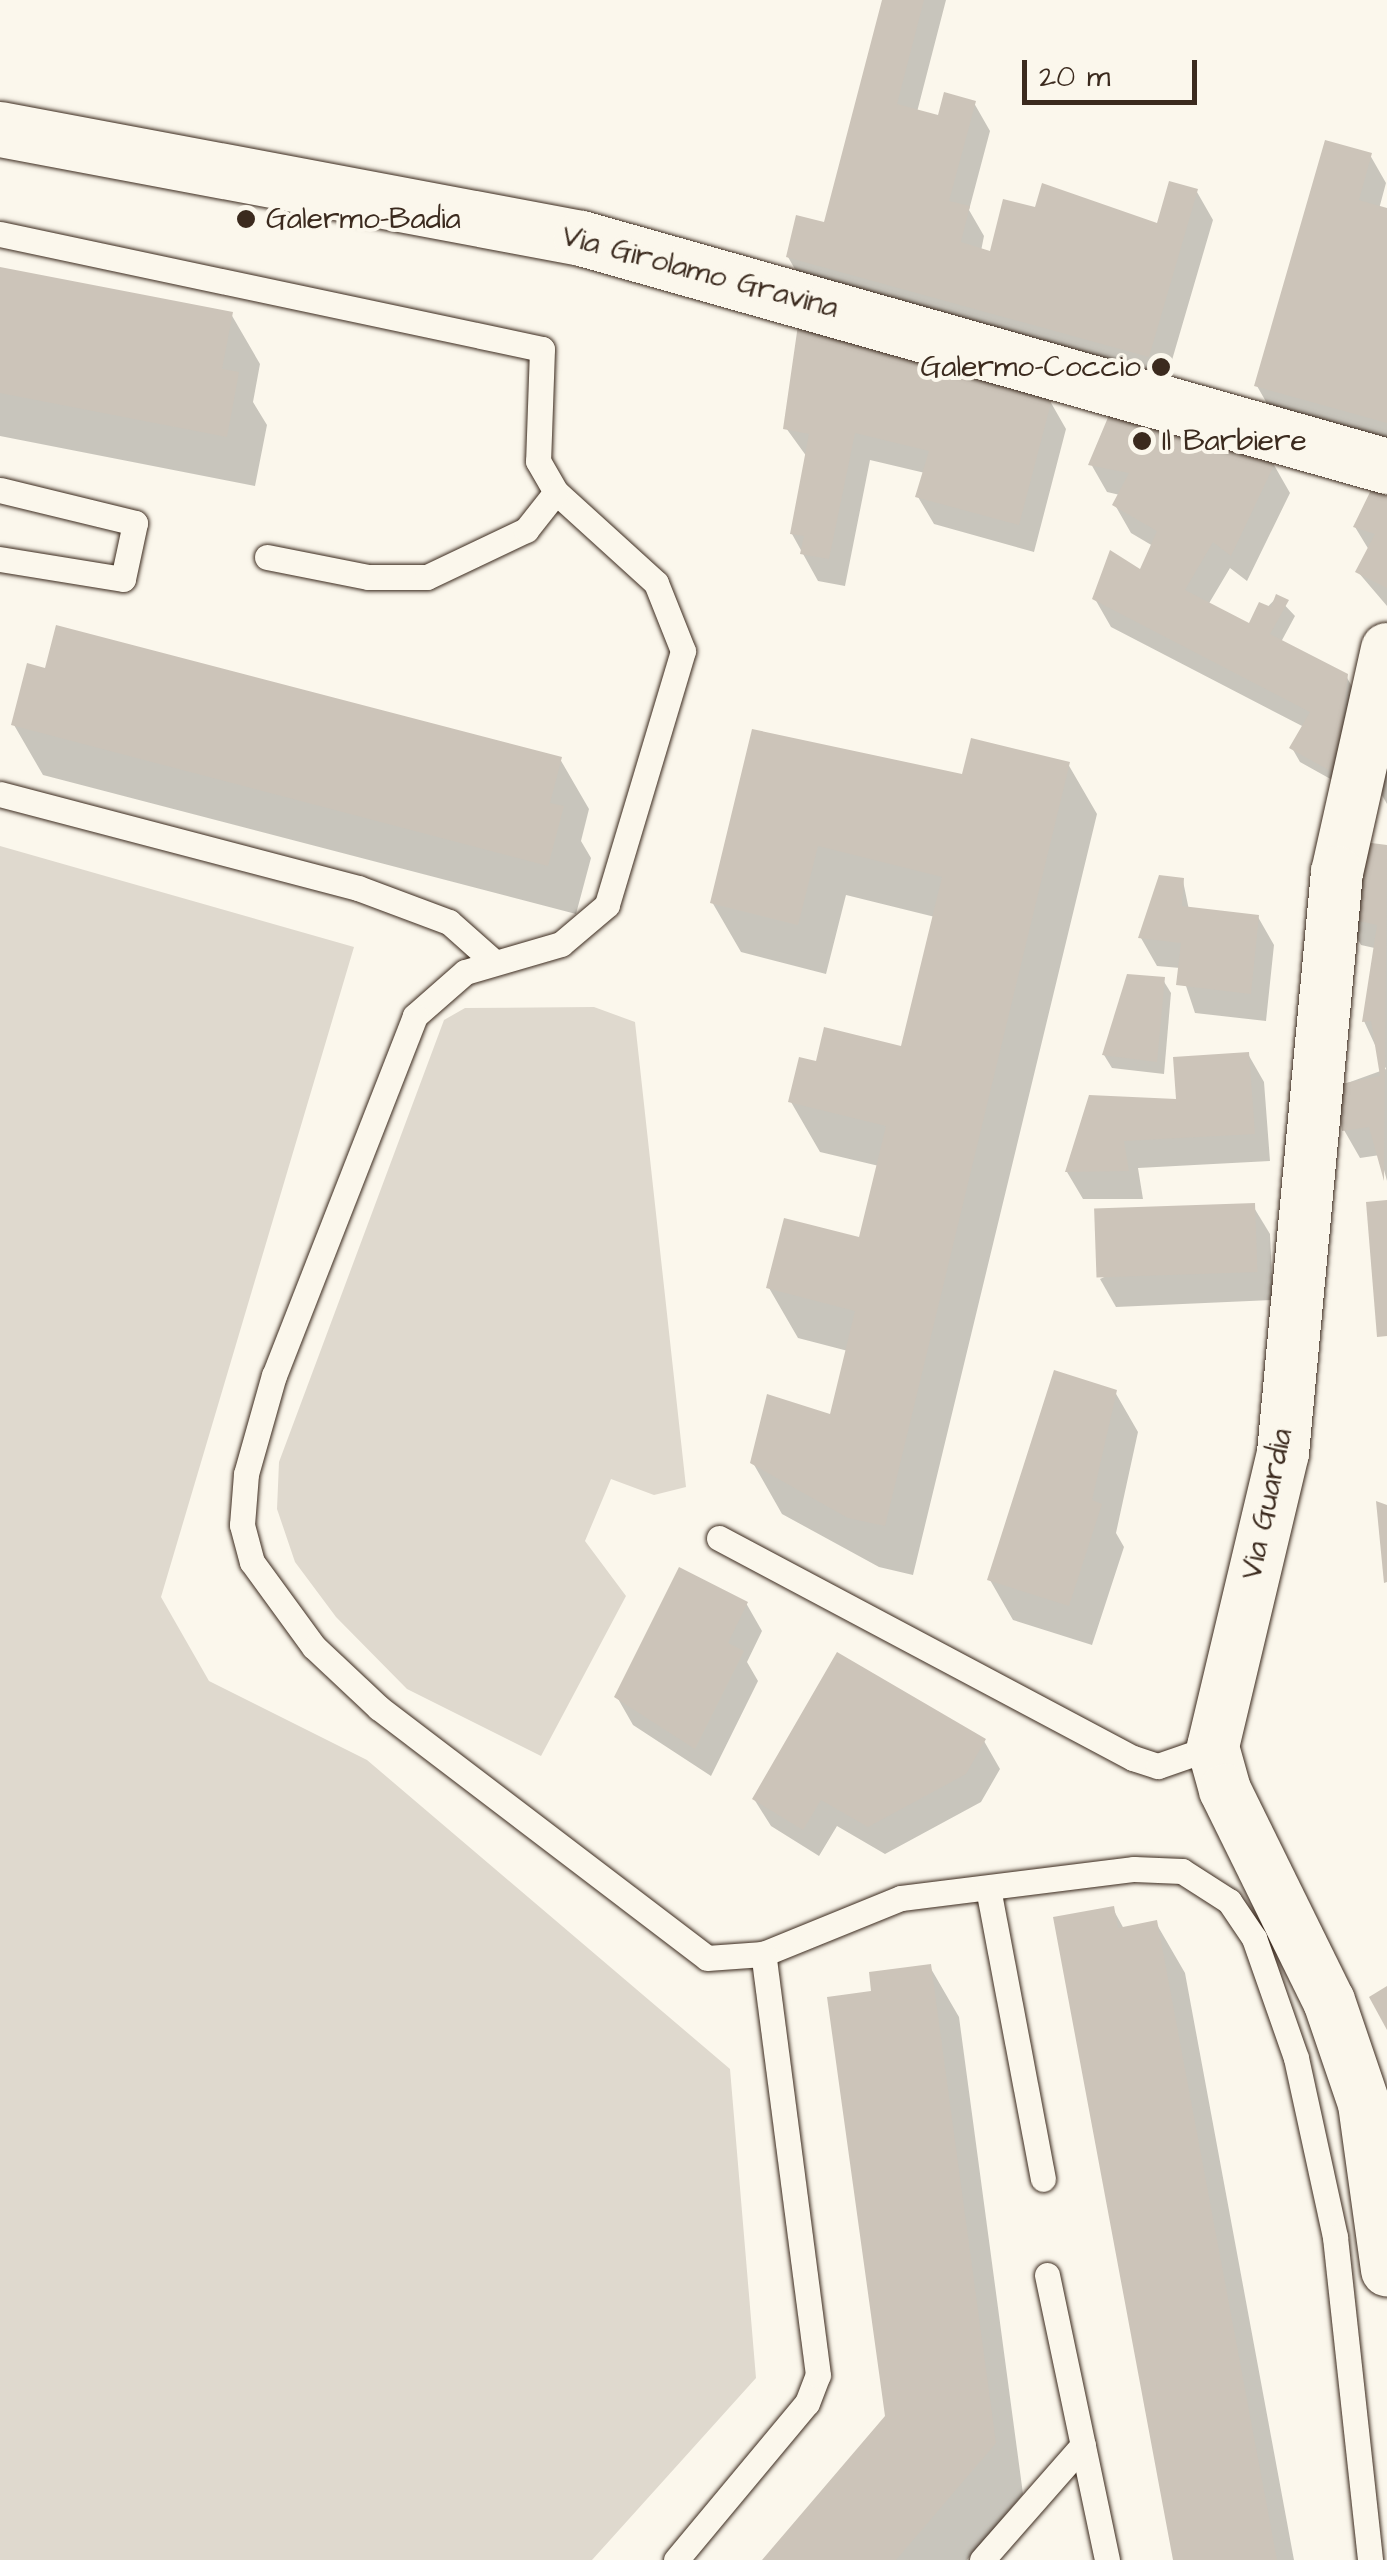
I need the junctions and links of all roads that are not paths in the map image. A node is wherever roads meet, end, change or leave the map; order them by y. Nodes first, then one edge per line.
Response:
1 (0, 129) edge
2 (0, 234) edge
3 (1387, 466) edge
4 (0, 490) edge
5 (556, 492) junction
6 (266, 557) dead end
7 (0, 559) edge
8 (1387, 648) edge
9 (0, 794) edge
10 (494, 962) junction
11 (719, 1538) dead end
12 (1213, 1746) junction
13 (988, 1888) junction
14 (763, 1954) junction
15 (1043, 2179) dead end
16 (1387, 2270) edge
17 (1047, 2275) dead end
18 (1083, 2445) junction
19 (676, 2560) edge
20 (982, 2560) edge
21 (1107, 2560) edge
22 (1370, 2560) edge

1 - 3 main road, Via Girolamo Gravina
2 - 5 lane
4 - 7 lane
5 - 6 lane
5 - 10 lane
8 - 12 street, Via Guardia
9 - 10 lane
10 - 14 lane
11 - 12 lane
12 - 16 street, Via Guardia
13 - 14 lane
13 - 15 lane
13 - 22 lane
14 - 19 lane
17 - 18 lane
18 - 20 lane
18 - 21 lane

